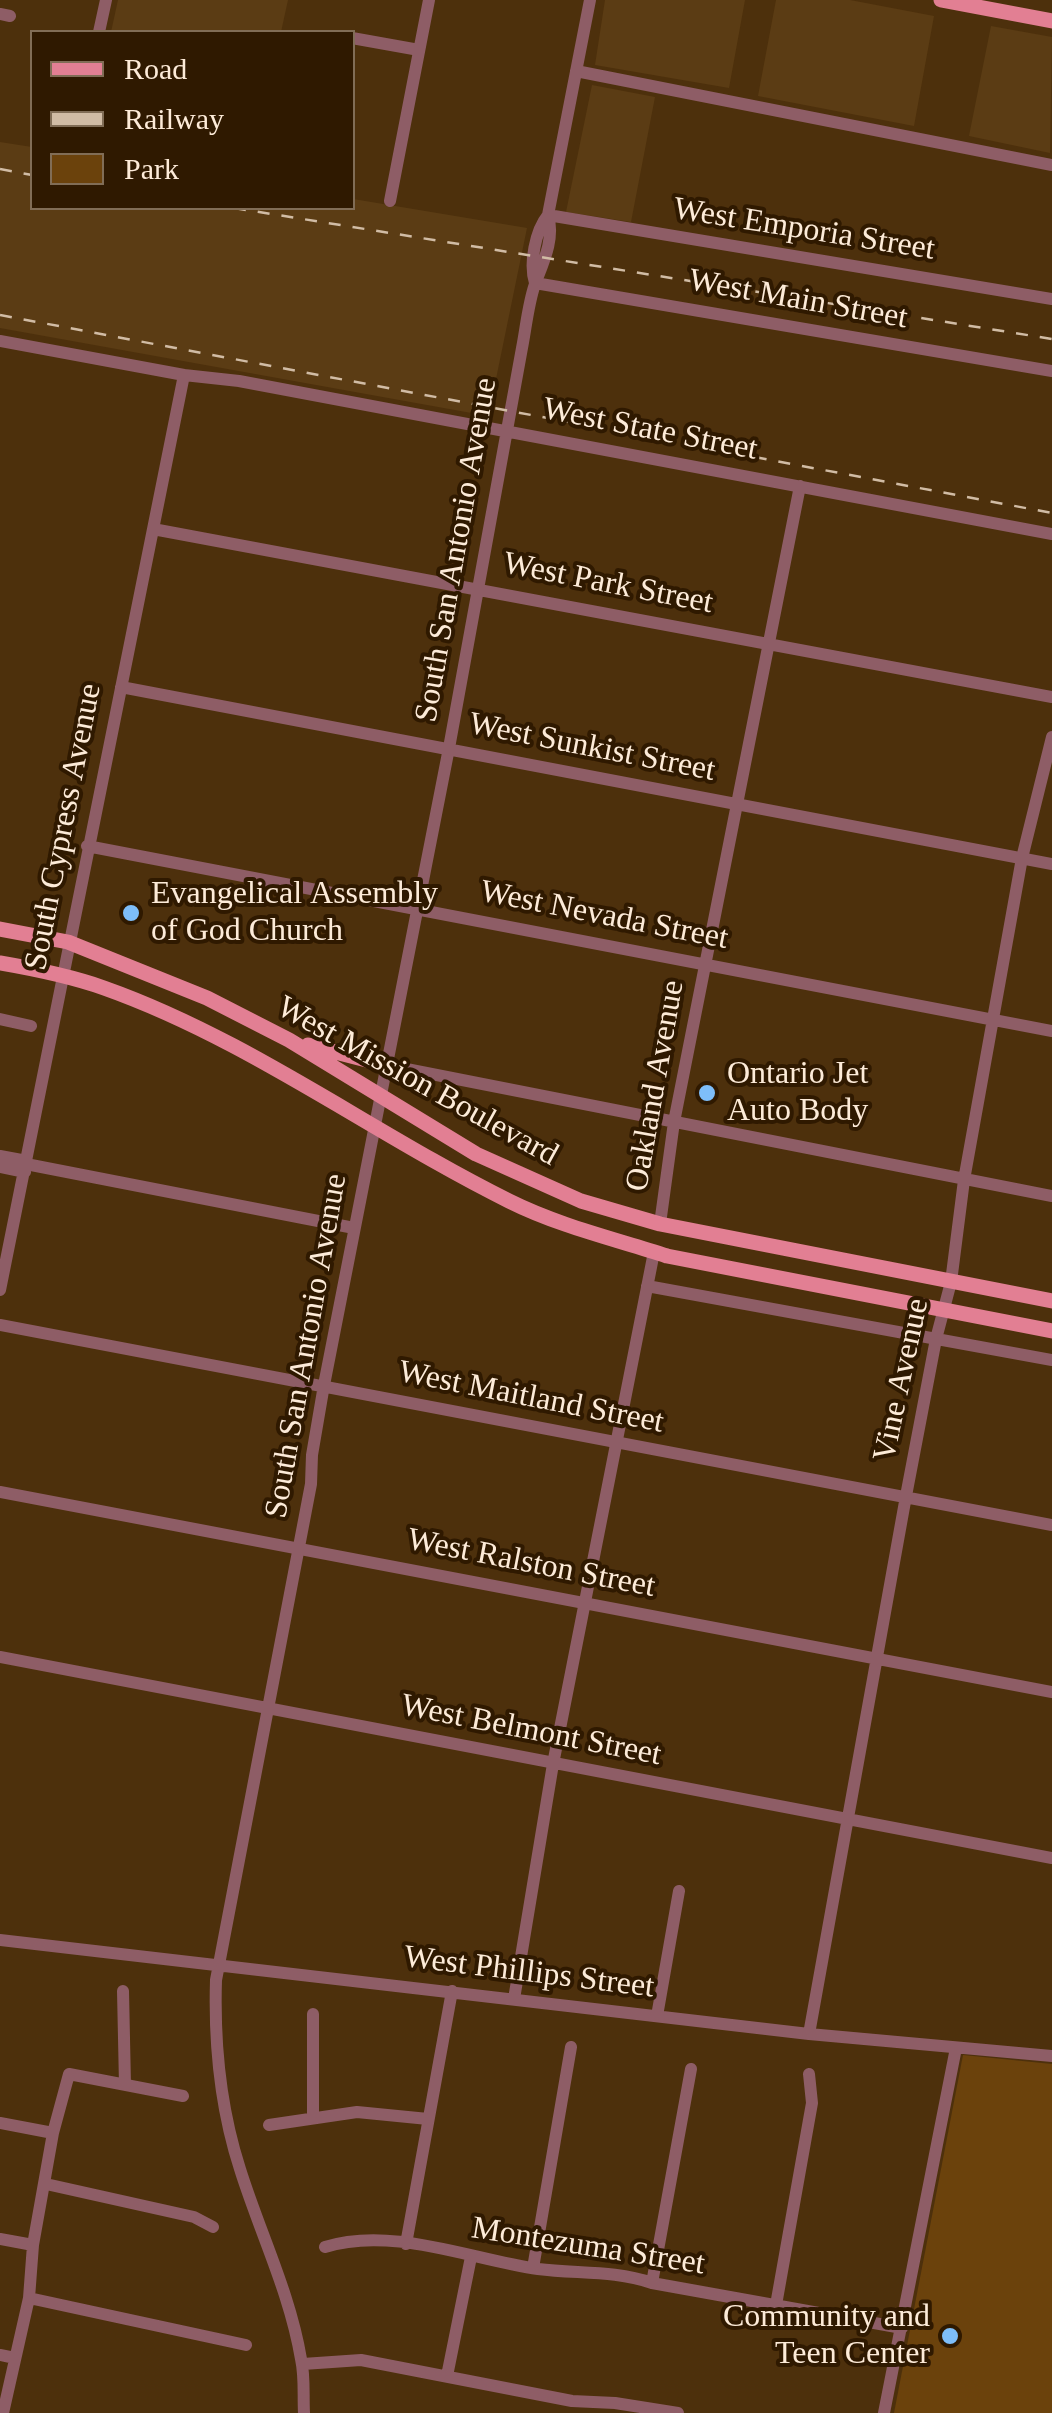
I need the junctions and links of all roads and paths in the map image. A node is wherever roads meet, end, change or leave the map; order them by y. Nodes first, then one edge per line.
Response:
1 (106, 0) edge
2 (429, 0) edge
3 (590, 0) edge
4 (941, 0) edge
5 (963, 2) edge
6 (1052, 21) edge
7 (99, 30) edge
8 (355, 39) edge
9 (419, 50) junction
10 (576, 71) junction
11 (1052, 165) edge
12 (390, 201) dead end
13 (548, 215) junction
14 (536, 283) junction
15 (1052, 299) edge
16 (0, 341) edge
17 (1052, 371) edge
18 (184, 375) junction
19 (508, 430) junction
20 (800, 486) junction
21 (153, 528) junction
22 (1052, 534) edge
23 (478, 587) junction
24 (770, 644) junction
25 (120, 686) junction
26 (1052, 697) edge
27 (1052, 737) edge
28 (448, 748) junction
29 (737, 805) junction
30 (87, 846) junction
31 (1022, 858) junction
32 (1052, 864) edge
33 (416, 908) junction
34 (0, 929) edge
35 (68, 942) junction
36 (0, 963) edge
37 (706, 963) junction
38 (62, 974) junction
39 (0, 1019) edge
40 (994, 1020) junction
41 (31, 1026) dead end
42 (1052, 1031) edge
43 (289, 1040) junction
44 (386, 1065) junction
45 (381, 1096) junction
46 (674, 1122) junction
47 (374, 1128) junction
48 (0, 1156) edge
49 (26, 1166) junction
50 (0, 1167) edge
51 (964, 1180) junction
52 (1052, 1196) edge
53 (660, 1224) junction
54 (354, 1228) junction
55 (654, 1252) junction
56 (951, 1282) junction
57 (647, 1286) junction
58 (0, 1290) edge
59 (1052, 1301) edge
60 (943, 1311) junction
61 (0, 1325) edge
62 (1052, 1331) edge
63 (936, 1338) junction
64 (1052, 1360) edge
65 (324, 1385) junction
66 (616, 1444) junction
67 (0, 1492) edge
68 (906, 1496) junction
69 (1052, 1525) edge
70 (298, 1547) junction
71 (587, 1604) junction
72 (0, 1657) edge
73 (877, 1659) junction
74 (1052, 1692) edge
75 (268, 1706) junction
76 (554, 1764) junction
77 (846, 1819) junction
78 (1052, 1858) edge
79 (679, 1891) dead end
80 (0, 1940) edge
81 (219, 1964) junction
82 (123, 1991) dead end
83 (452, 1991) junction
84 (514, 1998) junction
85 (313, 2014) dead end
86 (656, 2016) junction
87 (809, 2034) junction
88 (571, 2047) dead end
89 (956, 2048) junction
90 (1052, 2056) edge
91 (691, 2069) dead end
92 (809, 2074) dead end
93 (125, 2085) junction
94 (184, 2096) dead end
95 (313, 2117) junction
96 (428, 2120) junction
97 (0, 2122) edge
98 (269, 2125) dead end
99 (53, 2134) junction
100 (46, 2184) junction
101 (213, 2227) dead end
102 (0, 2239) edge
103 (33, 2244) junction
104 (406, 2244) junction
105 (324, 2247) dead end
106 (471, 2257) junction
107 (533, 2268) junction
108 (652, 2283) junction
109 (28, 2298) junction
110 (776, 2305) junction
111 (902, 2328) junction
112 (246, 2345) dead end
113 (0, 2355) edge
114 (15, 2358) junction
115 (302, 2364) junction
116 (447, 2376) junction
117 (614, 2408) edge
118 (3, 2413) edge
119 (304, 2413) edge
120 (678, 2413) edge
121 (884, 2413) edge

1 - 7 street
2 - 9 street
3 - 10 street, South San Antonio Avenue
4 - 5 main road
5 - 6 main road
8 - 9 street
9 - 12 street
10 - 11 street
10 - 13 street, South San Antonio Avenue
13 - 14 street, South San Antonio Avenue
13 - 15 street, West Emporia Street
14 - 17 street, West Main Street
14 - 19 street, South San Antonio Avenue
16 - 18 street, West State Street
18 - 19 street, West State Street
18 - 21 street, South Cypress Avenue
19 - 20 street, West State Street
19 - 23 street, South San Antonio Avenue
20 - 22 street, West State Street
20 - 24 street, Oakland Avenue
21 - 23 street, West Park Street
21 - 25 street, South Cypress Avenue
23 - 24 street, West Park Street
23 - 28 street, South San Antonio Avenue
24 - 26 street, West Park Street
24 - 29 street, Oakland Avenue
25 - 28 street, West Sunkist Street
25 - 30 street, South Cypress Avenue
27 - 31 street, Vine Avenue
28 - 29 street, West Sunkist Street
28 - 33 street, South San Antonio Avenue
29 - 31 street, West Sunkist Street
29 - 37 street, Oakland Avenue
30 - 33 street, West Nevada Street
30 - 35 street, South Cypress Avenue
31 - 32 street, West Sunkist Street
31 - 40 street, Vine Avenue
33 - 37 street, West Nevada Street
33 - 44 street, South San Antonio Avenue
34 - 35 main road, West Mission Boulevard
35 - 38 street, South Cypress Avenue
35 - 43 main road, West Mission Boulevard
36 - 38 main road, West Mission Boulevard
37 - 40 street, West Nevada Street
37 - 46 street, Oakland Avenue
38 - 47 main road, West Mission Boulevard
38 - 49 street, South Cypress Avenue
39 - 41 street
40 - 42 street, West Nevada Street
40 - 51 street, Vine Avenue
43 - 44 main road
43 - 45 main road, West Mission Boulevard
44 - 45 street, South San Antonio Avenue
44 - 46 street
45 - 47 street, South San Antonio Avenue
45 - 53 main road, West Mission Boulevard
46 - 51 street
46 - 53 street, Oakland Avenue
47 - 54 street, South San Antonio Avenue
47 - 55 main road, West Mission Boulevard
48 - 49 street
49 - 50 street
49 - 54 street
49 - 58 street, South Cypress Avenue
51 - 52 street
51 - 56 street, Vine Avenue
53 - 56 main road, West Mission Boulevard
54 - 65 street, South San Antonio Avenue
55 - 57 street
55 - 60 main road, West Mission Boulevard
56 - 59 main road, West Mission Boulevard
56 - 60 street, Vine Avenue
57 - 63 street
57 - 66 street
60 - 62 main road, West Mission Boulevard
60 - 63 street, Vine Avenue
61 - 65 street, West Maitland Street
63 - 64 street
63 - 68 street, Vine Avenue
65 - 66 street, West Maitland Street
65 - 70 street, South San Antonio Avenue
66 - 68 street, West Maitland Street
66 - 71 street
67 - 70 street, West Ralston Street
68 - 69 street, West Maitland Street
68 - 73 street, Vine Avenue
70 - 71 street, West Ralston Street
70 - 75 street, South San Antonio Avenue
71 - 73 street, West Ralston Street
71 - 76 street
72 - 75 street, West Belmont Street
73 - 74 street, West Ralston Street
73 - 77 street, Vine Avenue
75 - 76 street, West Belmont Street
75 - 81 street, South San Antonio Avenue
76 - 77 street, West Belmont Street
76 - 84 street
77 - 78 street, West Belmont Street
77 - 87 street, Vine Avenue
79 - 86 street
80 - 81 street, West Phillips Street
81 - 83 street, West Phillips Street
81 - 115 street, South San Antonio Avenue
82 - 93 street
83 - 84 street, West Phillips Street
83 - 96 street
84 - 86 street, West Phillips Street
85 - 95 street
86 - 87 street, West Phillips Street
87 - 89 street, West Phillips Street
88 - 107 street
89 - 90 street, West Phillips Street
89 - 111 street
91 - 108 street
92 - 110 street
93 - 94 street
93 - 99 street
95 - 96 street
95 - 98 street
96 - 104 street
97 - 99 street
99 - 100 street
100 - 101 street
100 - 103 street
102 - 103 street
103 - 109 street
104 - 105 street, Montezuma Street
104 - 106 street, Montezuma Street
106 - 107 street, Montezuma Street
106 - 116 street
107 - 108 street, Montezuma Street
108 - 110 street, Montezuma Street
109 - 112 street
109 - 114 street
110 - 111 street, Montezuma Street
111 - 121 street
113 - 114 street
114 - 118 street
115 - 116 street
115 - 119 street, South San Antonio Avenue
116 - 117 street
117 - 120 street

